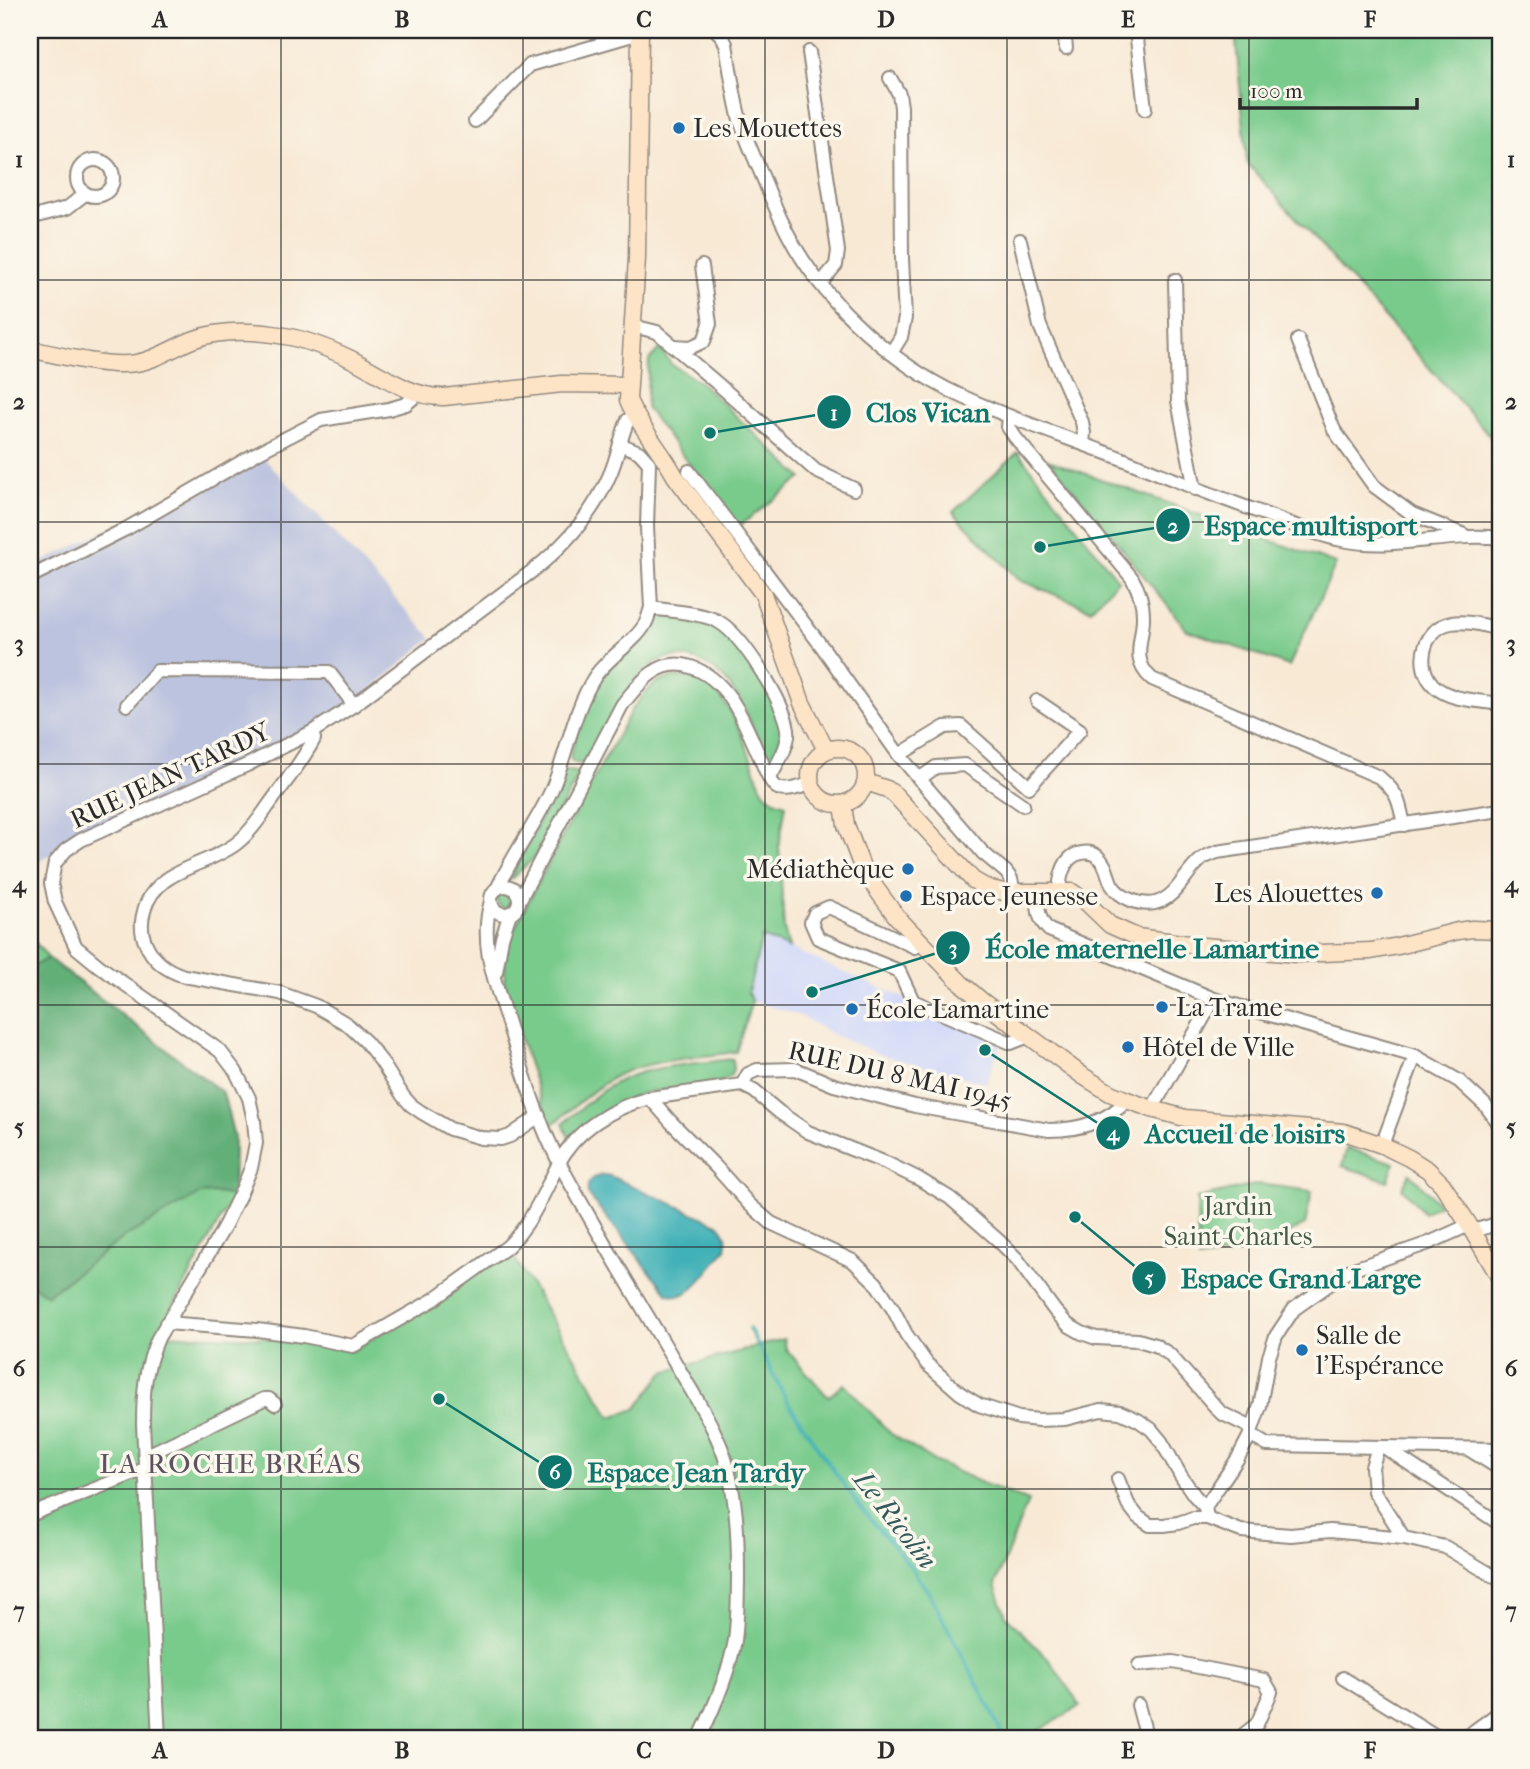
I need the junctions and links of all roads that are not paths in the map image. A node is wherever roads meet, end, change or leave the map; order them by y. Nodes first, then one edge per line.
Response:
1 (716, 30) edge
2 (1064, 30) edge
3 (1136, 30) edge
4 (640, 32) edge
5 (1066, 48) dead end
6 (809, 52) dead end
7 (890, 78) dead end
8 (1145, 109) dead end
9 (475, 121) dead end
10 (85, 194) dead end
11 (30, 218) edge
12 (1020, 240) dead end
13 (702, 266) dead end
14 (1175, 280) dead end
15 (821, 283) junction
16 (633, 326) junction
17 (1298, 340) dead end
18 (673, 346) junction
19 (30, 349) edge
20 (891, 354) junction
21 (628, 385) junction
22 (418, 394) junction
23 (635, 415) junction
24 (1009, 416) junction
25 (1083, 443) junction
26 (620, 444) junction
27 (689, 471) dead end
28 (854, 489) dead end
29 (1195, 489) junction
30 (1470, 538) junction
31 (1500, 538) edge
32 (30, 577) edge
33 (651, 608) junction
34 (1500, 629) edge
35 (1037, 701) dead end
36 (1500, 704) edge
37 (127, 705) dead end
38 (354, 705) junction
39 (312, 732) junction
40 (826, 750) junction
41 (899, 755) junction
42 (770, 778) junction
43 (919, 779) junction
44 (866, 782) junction
45 (810, 784) junction
46 (843, 805) junction
47 (1023, 805) dead end
48 (1500, 810) edge
49 (1404, 825) junction
50 (535, 869) junction
51 (1059, 891) junction
52 (499, 892) junction
53 (1013, 892) junction
54 (1038, 892) junction
55 (519, 901) junction
56 (510, 913) junction
57 (1500, 930) edge
58 (920, 942) junction
59 (495, 979) junction
60 (1214, 999) junction
61 (1029, 1036) junction
62 (1415, 1056) junction
63 (742, 1085) junction
64 (650, 1098) junction
65 (1127, 1100) junction
66 (1152, 1110) junction
67 (540, 1116) junction
68 (1500, 1125) edge
69 (1382, 1145) junction
70 (559, 1162) junction
71 (1500, 1223) edge
72 (1471, 1228) junction
73 (1500, 1278) edge
74 (166, 1323) junction
75 (275, 1404) dead end
76 (1251, 1432) junction
77 (1381, 1447) junction
78 (1468, 1449) junction
79 (1500, 1449) edge
80 (146, 1462) junction
81 (1500, 1469) edge
82 (1118, 1479) dead end
83 (1206, 1513) junction
84 (30, 1515) edge
85 (1500, 1524) edge
86 (1404, 1538) junction
87 (1500, 1580) edge
88 (1139, 1665) dead end
89 (1343, 1678) dead end
90 (1138, 1705) dead end
91 (1500, 1712) edge
92 (159, 1739) edge
93 (699, 1739) edge
94 (1147, 1739) edge
95 (1238, 1739) edge
96 (1441, 1739) edge
97 (1463, 1739) edge

1 - 15 street
2 - 5 street
3 - 8 street
4 - 9 street
4 - 16 main road
6 - 15 street
7 - 20 street
10 - 11 street
12 - 25 street
13 - 18 street
14 - 29 street
15 - 20 street
16 - 18 street
16 - 21 main road
17 - 30 street
18 - 28 street
19 - 22 main road
20 - 24 street
21 - 22 main road
21 - 23 main road
22 - 32 street
23 - 26 street, RUE JEAN TARDY
23 - 40 main road
24 - 25 street
24 - 49 street
25 - 29 street
26 - 33 street
26 - 38 street, RUE JEAN TARDY
27 - 41 street
29 - 30 street
30 - 31 street
33 - 42 street
33 - 52 street
34 - 36 street
35 - 41 street
37 - 38 street
38 - 39 street, RUE JEAN TARDY
39 - 67 street
39 - 74 street, RUE JEAN TARDY
40 - 44 main road
40 - 45 main road
41 - 43 street
42 - 45 street
42 - 50 street
43 - 47 street
43 - 53 street
44 - 46 main road
44 - 53 main road
45 - 46 main road
46 - 58 main road
48 - 49 street
49 - 51 street
50 - 52 street
50 - 55 street
51 - 54 main road
51 - 57 main road
52 - 55 street
52 - 56 street
52 - 59 street
53 - 54 main road
54 - 60 street
55 - 56 street
56 - 59 street
58 - 61 main road
58 - 61 street
59 - 67 street
60 - 62 street
60 - 66 street
61 - 65 main road
62 - 68 street
62 - 69 street
63 - 64 street, RUE DU 8 MAI 1945
63 - 65 street, RUE DU 8 MAI 1945
63 - 76 street
64 - 70 street, RUE DU 8 MAI 1945
64 - 83 street
65 - 66 main road
66 - 69 main road
67 - 70 street
69 - 72 main road
70 - 74 street, RUE DU 8 MAI 1945
70 - 93 street
71 - 72 street
72 - 73 main road
72 - 76 street
74 - 80 street, RUE JEAN TARDY
75 - 80 street
76 - 77 street
76 - 83 street
77 - 78 street
77 - 85 street
77 - 86 street
78 - 79 street
78 - 81 street
80 - 84 street
80 - 92 street, RUE JEAN TARDY
82 - 83 street
83 - 86 street
86 - 87 street
88 - 95 street
89 - 96 street
90 - 94 street
91 - 97 street

